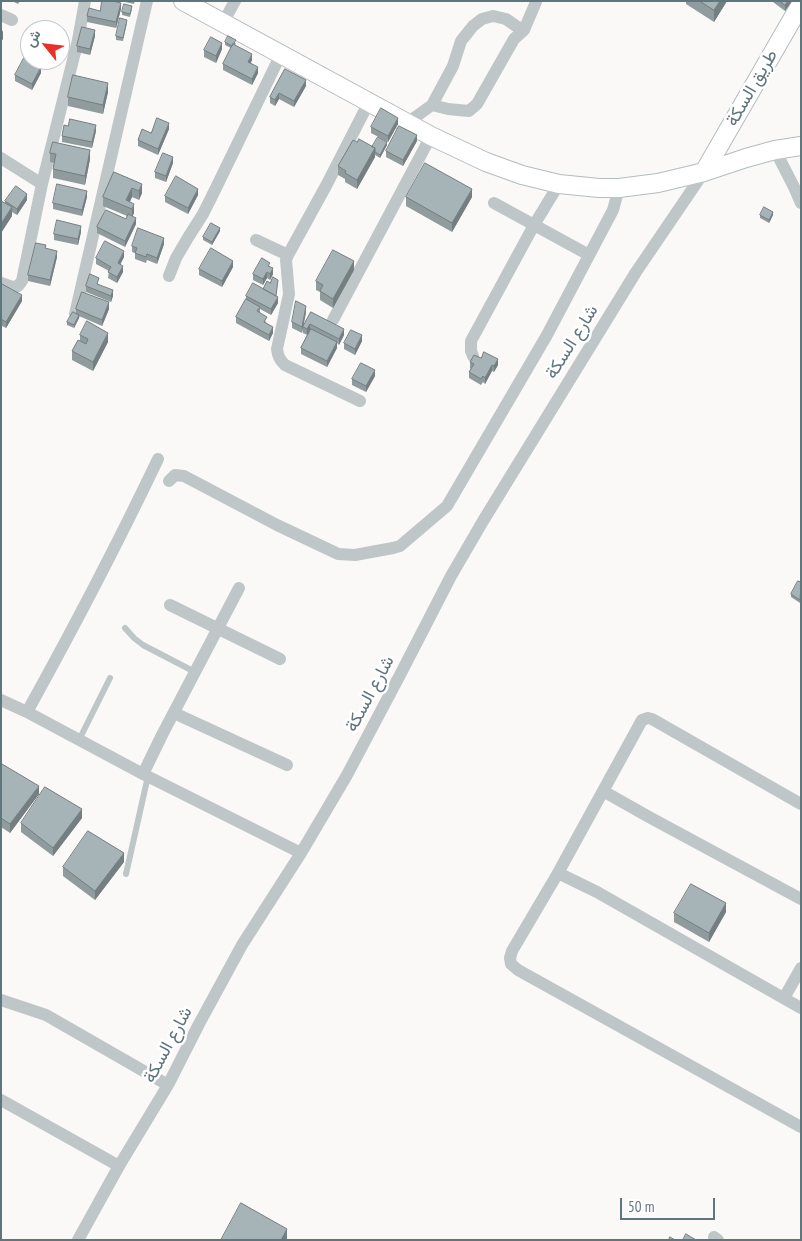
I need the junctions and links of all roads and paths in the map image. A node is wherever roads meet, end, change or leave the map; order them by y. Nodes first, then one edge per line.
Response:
1 (85, 1) edge
2 (147, 1) edge
3 (183, 1) edge
4 (235, 1) edge
5 (536, 2) edge
6 (801, 4) edge
7 (223, 23) junction
8 (524, 30) junction
9 (281, 54) junction
10 (369, 102) junction
11 (432, 105) junction
12 (408, 123) junction
13 (431, 136) junction
14 (801, 146) edge
15 (775, 150) junction
16 (1, 158) edge
17 (704, 172) junction
18 (42, 184) junction
19 (559, 184) junction
20 (619, 188) junction
21 (800, 199) edge
22 (494, 203) dead end
23 (534, 226) junction
24 (256, 240) dead end
25 (288, 255) junction
26 (589, 255) junction
27 (169, 276) dead end
28 (1, 283) edge
29 (75, 314) edge
30 (333, 320) dead end
31 (473, 356) edge
32 (360, 401) dead end
33 (158, 459) dead end
34 (169, 481) dead end
35 (239, 588) dead end
36 (170, 605) dead end
37 (125, 628) dead end
38 (217, 628) junction
39 (280, 659) dead end
40 (195, 672) junction
41 (110, 678) dead end
42 (1, 700) edge
43 (27, 712) junction
44 (174, 712) junction
45 (79, 740) junction
46 (287, 765) dead end
47 (145, 775) junction
48 (603, 791) junction
49 (801, 804) edge
50 (302, 853) junction
51 (558, 873) junction
52 (126, 874) dead end
53 (801, 899) edge
54 (801, 968) edge
55 (784, 998) junction
56 (1, 1000) edge
57 (801, 1008) edge
58 (168, 1085) junction
59 (1, 1100) edge
60 (801, 1127) edge
61 (119, 1166) junction
62 (78, 1240) edge

1 - 18 street
2 - 29 street
3 - 7 main road
4 - 7 street
5 - 8 street
6 - 17 main road, طريق السكة
7 - 9 main road
8 - 11 street
8 - 11 street
9 - 10 main road
9 - 27 street
10 - 12 main road
10 - 25 street
11 - 12 street
12 - 13 main road
13 - 19 main road
13 - 30 street
14 - 15 main road
15 - 17 main road
15 - 21 street
16 - 18 street
17 - 20 main road
17 - 50 street, شارع السكة
18 - 28 street
19 - 20 main road
19 - 23 street
20 - 26 street
22 - 23 street
23 - 26 street
23 - 31 street
24 - 25 street
25 - 32 street
26 - 34 street
33 - 43 street
35 - 38 street
36 - 38 street
37 - 40 lane
38 - 39 street
38 - 40 street
40 - 44 street
41 - 45 lane
42 - 43 street
43 - 45 street
44 - 46 street
44 - 47 street
45 - 47 street
47 - 50 street
47 - 52 lane
48 - 49 street
48 - 51 street
48 - 53 street
50 - 58 street, شارع السكة
51 - 55 street
51 - 60 street
54 - 55 street
55 - 57 street
56 - 58 street
58 - 61 street, شارع السكة
59 - 61 street
61 - 62 street, شارع السكة

